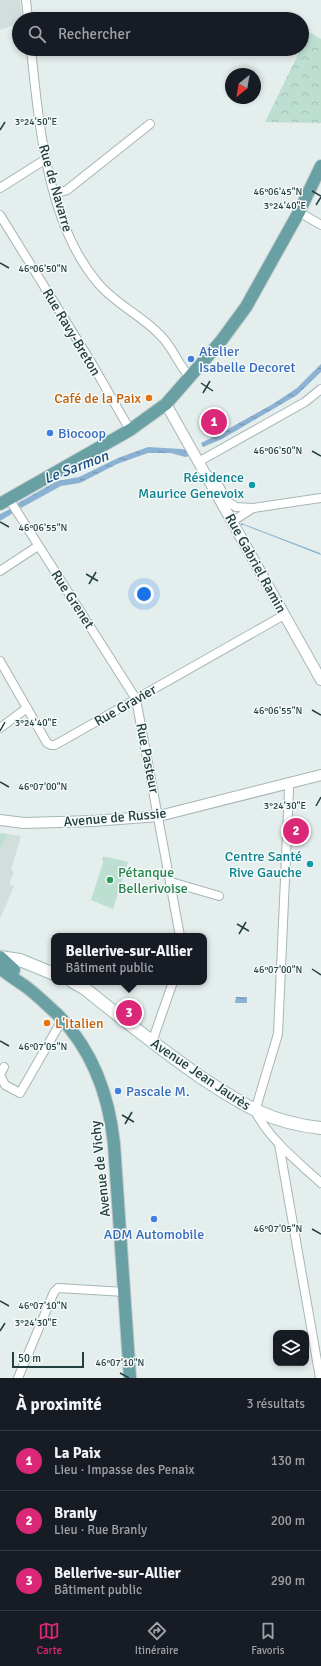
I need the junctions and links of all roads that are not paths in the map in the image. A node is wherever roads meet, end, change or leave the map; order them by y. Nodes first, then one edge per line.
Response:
1 (26, 0) edge
2 (27, 12) edge
3 (32, 56) edge
4 (150, 124) dead end
5 (46, 159) junction
6 (321, 166) edge
7 (321, 175) edge
8 (0, 188) edge
9 (55, 194) junction
10 (299, 212) junction
11 (0, 215) edge
12 (321, 225) edge
13 (190, 376) junction
14 (321, 389) edge
15 (166, 404) junction
16 (130, 430) junction
17 (200, 461) junction
18 (207, 475) junction
19 (321, 498) edge
20 (9, 505) edge
21 (254, 508) junction
22 (233, 521) junction
23 (38, 546) junction
24 (0, 571) edge
25 (284, 615) junction
26 (0, 661) edge
27 (321, 680) edge
28 (136, 699) junction
29 (27, 708) junction
30 (0, 728) edge
31 (321, 775) edge
32 (288, 784) junction
33 (159, 816) junction
34 (0, 820) edge
35 (171, 882) junction
36 (219, 896) dead end
37 (180, 933) edge
38 (0, 960) edge
39 (51, 973) edge
40 (78, 985) edge
41 (172, 985) edge
42 (64, 1022) junction
43 (152, 1042) junction
44 (4, 1067) dead end
45 (255, 1111) junction
46 (321, 1128) edge
47 (279, 1144) junction
48 (321, 1182) edge
49 (125, 1292) junction
50 (18, 1378) edge
51 (130, 1378) edge
52 (320, 1378) edge

1 - 2 street
3 - 5 street, Rue de Navarre
4 - 9 street
5 - 8 street
5 - 9 street, Rue de Navarre
6 - 10 main road
7 - 10 main road
9 - 13 street, Rue de Navarre
10 - 12 street
10 - 13 main road
11 - 16 street, Rue Ravy-Breton
13 - 15 main road
14 - 17 street
15 - 16 main road
15 - 17 street, Rue Gabriel Ramin
16 - 20 main road
17 - 18 street, Rue Gabriel Ramin
18 - 21 street
18 - 22 street, Rue Gabriel Ramin
19 - 21 street
20 - 23 street, Rue Grenet
21 - 22 street
22 - 25 street, Rue Gabriel Ramin
23 - 24 street
23 - 28 street, Rue Grenet
25 - 27 street, Rue Gabriel Ramin
25 - 28 street, Rue Gravier
26 - 29 street, Rue Gravier
28 - 29 street, Rue Gravier
28 - 33 street, Rue Pasteur
29 - 30 street
31 - 32 street, Avenue de Russie
32 - 33 street, Avenue de Russie
32 - 45 street
33 - 34 street, Avenue de Russie
33 - 35 street, Rue Pasteur
35 - 36 street
35 - 37 street, Rue Pasteur
38 - 39 main road
38 - 42 main road, Avenue de Vichy
40 - 43 main road, Avenue Jean Jaurès
41 - 43 street
42 - 44 street
42 - 49 main road, Avenue de Vichy
43 - 45 main road, Avenue Jean Jaurès
45 - 46 main road, Avenue Jean Jaurès
45 - 47 street
47 - 48 street
47 - 52 street
49 - 50 street
49 - 51 main road, Avenue de Vichy

